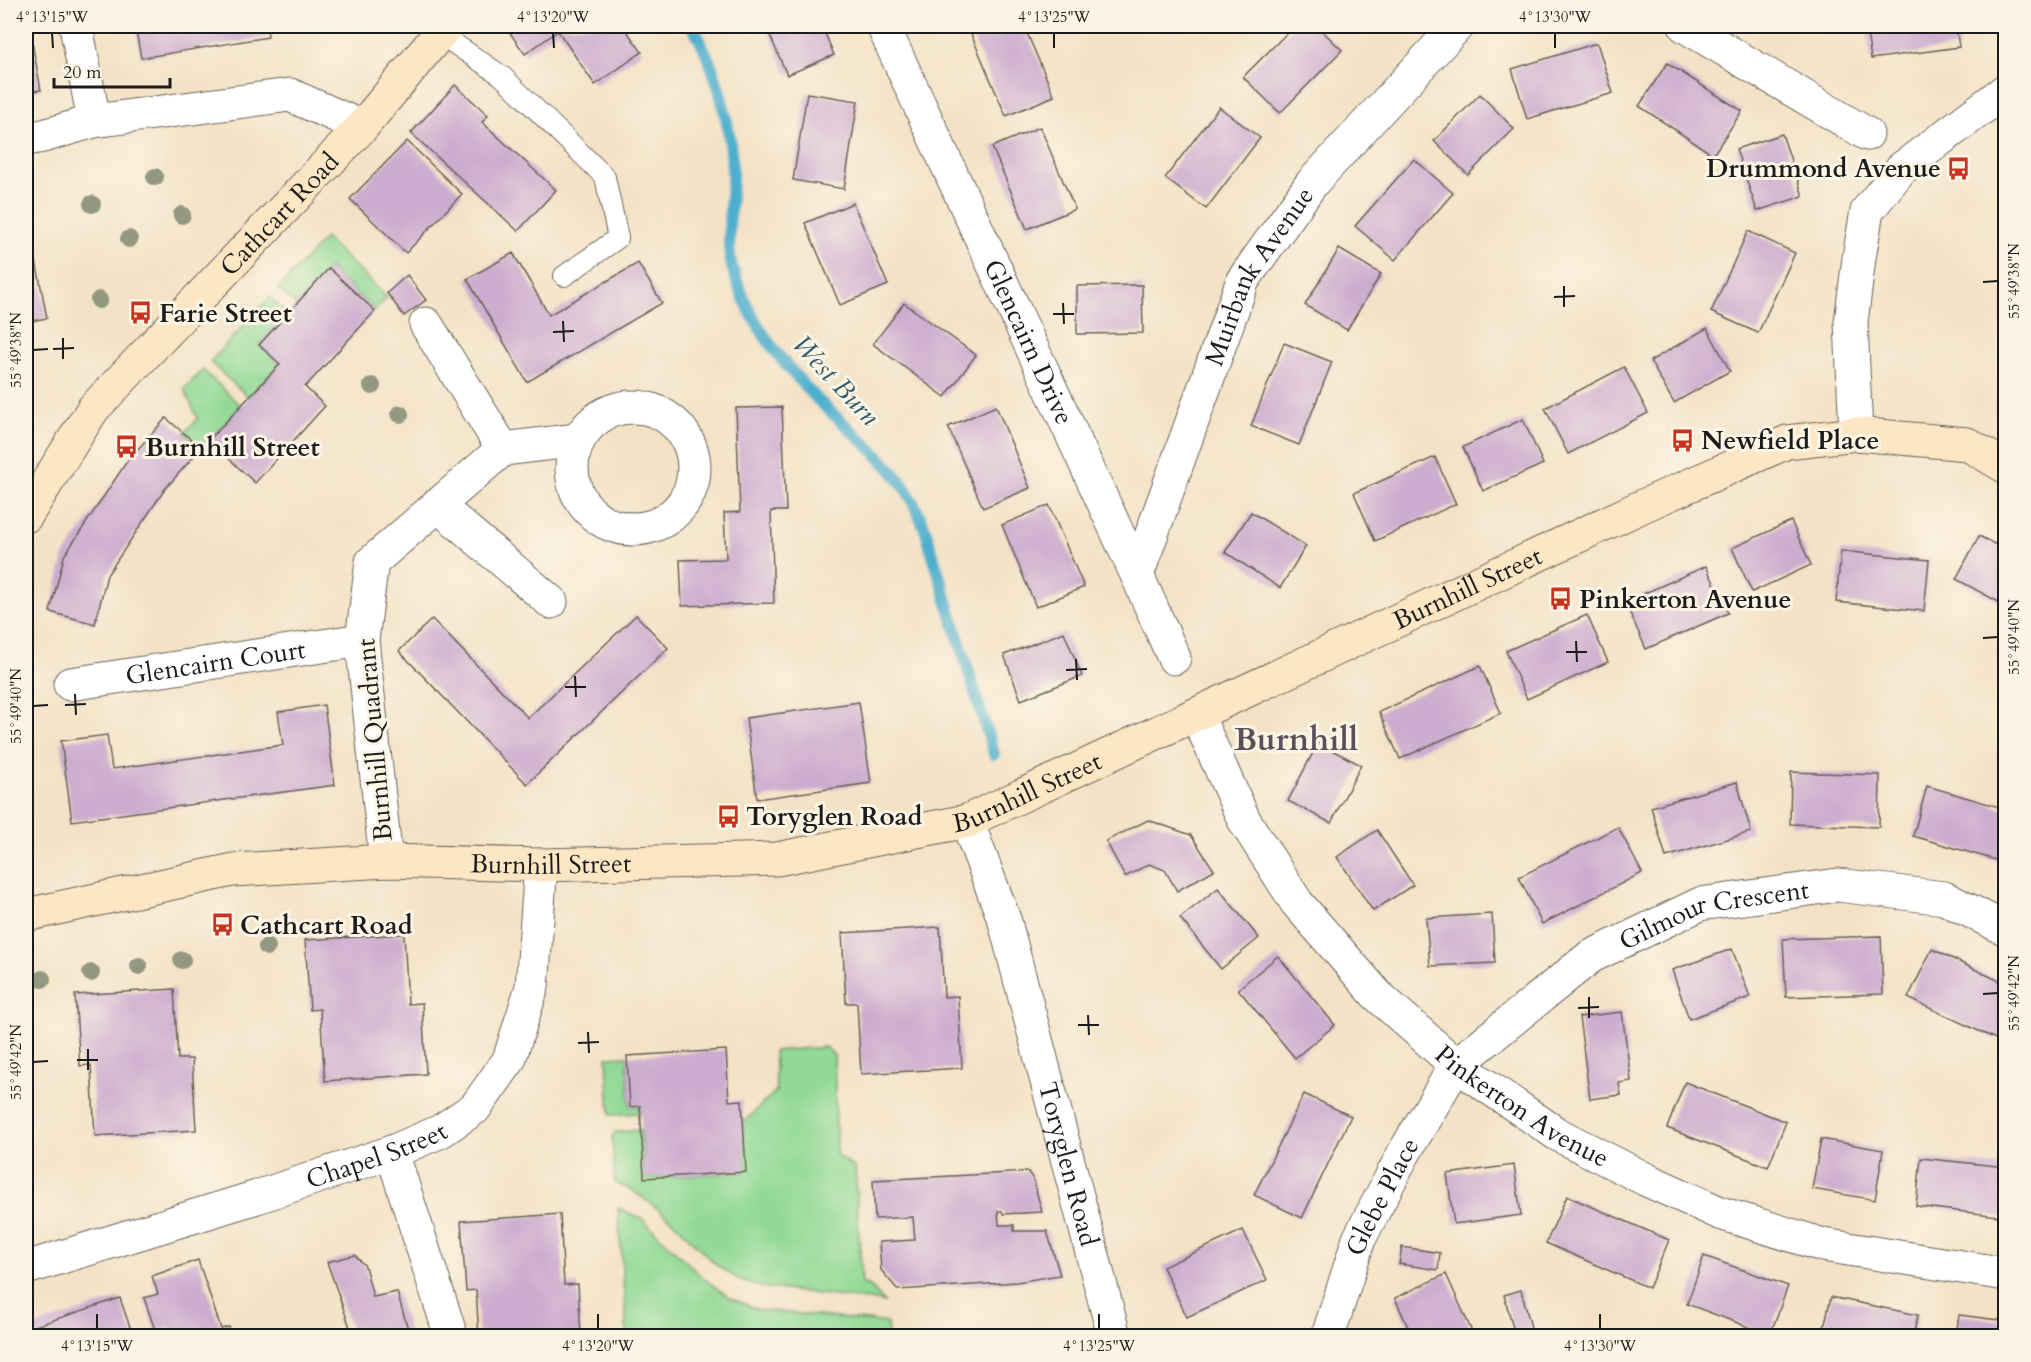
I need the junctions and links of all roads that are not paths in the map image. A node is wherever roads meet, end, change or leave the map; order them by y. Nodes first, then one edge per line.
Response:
1 (76, 26) edge
2 (883, 26) edge
3 (1457, 26) edge
4 (1685, 26) edge
5 (443, 30) edge
6 (2006, 90) edge
7 (94, 121) junction
8 (362, 128) junction
9 (1867, 135) dead end
10 (26, 139) edge
11 (564, 276) dead end
12 (426, 324) dead end
13 (1856, 434) junction
14 (578, 440) dead end
15 (503, 449) junction
16 (2006, 467) edge
17 (437, 506) junction
18 (26, 516) edge
19 (1137, 575) junction
20 (551, 602) dead end
21 (362, 640) junction
22 (1174, 658) dead end
23 (70, 684) dead end
24 (1197, 715) junction
25 (967, 821) junction
26 (386, 861) junction
27 (540, 865) junction
28 (26, 915) edge
29 (2006, 929) edge
30 (1456, 1065) junction
31 (392, 1152) junction
32 (26, 1268) edge
33 (2006, 1274) edge
34 (451, 1336) edge
35 (1114, 1336) edge
36 (1328, 1336) edge

1 - 7 street
2 - 19 street, Glencairn Drive
3 - 19 street, Muirbank Avenue
4 - 9 street
5 - 8 main road, Cathcart Road
5 - 11 lane
6 - 13 street
7 - 8 street
7 - 10 street
8 - 18 main road, Cathcart Road
12 - 15 street
13 - 16 main road, Burnhill Street
13 - 24 main road, Burnhill Street
14 - 15 street
15 - 17 street, Burnhill Quadrant
17 - 20 street
17 - 21 street, Burnhill Quadrant
19 - 22 street, Glencairn Drive
21 - 23 street, Glencairn Court
21 - 26 street, Burnhill Quadrant
24 - 25 main road, Burnhill Street
24 - 30 street, Pinkerton Avenue
25 - 27 main road, Burnhill Street
25 - 35 street, Toryglen Road
26 - 27 main road, Burnhill Street
26 - 28 main road, Burnhill Street
27 - 31 street, Chapel Street
29 - 30 street, Gilmour Crescent
30 - 33 street, Pinkerton Avenue
30 - 36 street, Glebe Place
31 - 32 street, Chapel Street
31 - 34 street

